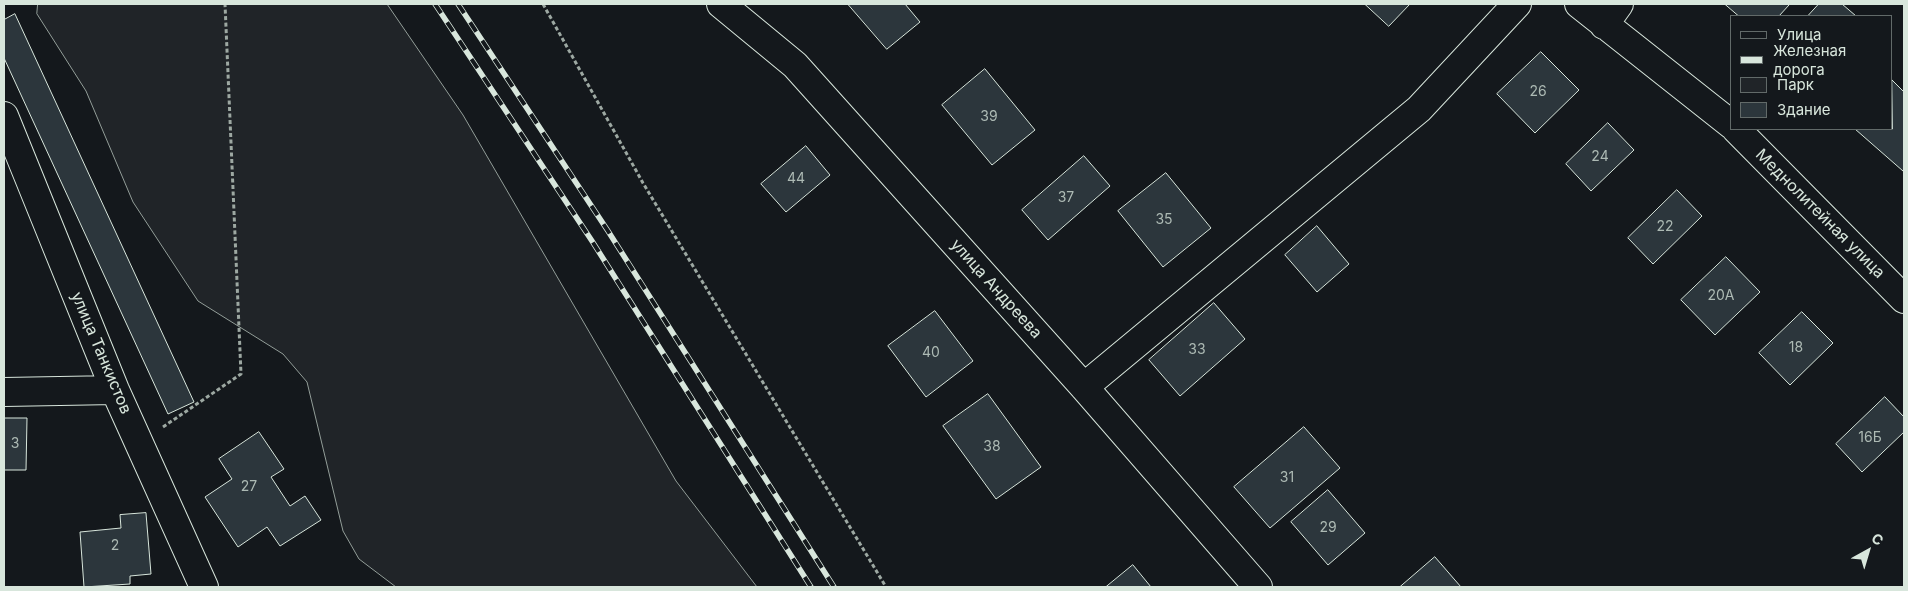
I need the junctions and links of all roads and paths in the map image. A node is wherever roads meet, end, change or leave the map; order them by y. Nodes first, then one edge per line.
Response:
1 (225, 4) edge
2 (543, 4) edge
3 (721, 4) edge
4 (1517, 4) edge
5 (1580, 4) edge
6 (1611, 14) edge
7 (4, 116) edge
8 (1730, 122) edge
9 (1737, 130) edge
10 (1904, 299) edge
11 (1084, 388) junction
12 (115, 390) junction
13 (4, 392) edge
14 (139, 444) junction
15 (204, 587) edge
16 (886, 587) edge
17 (1258, 587) edge

1 - 14 path
2 - 16 path
3 - 11 street, улица Андреева
4 - 11 street
5 - 6 street
6 - 8 street
7 - 12 street, улица Танкистов
9 - 10 street, Меднолитейная улица
11 - 17 street, улица Андреева
12 - 13 street
12 - 14 street, улица Танкистов
14 - 15 street, улица Танкистов

